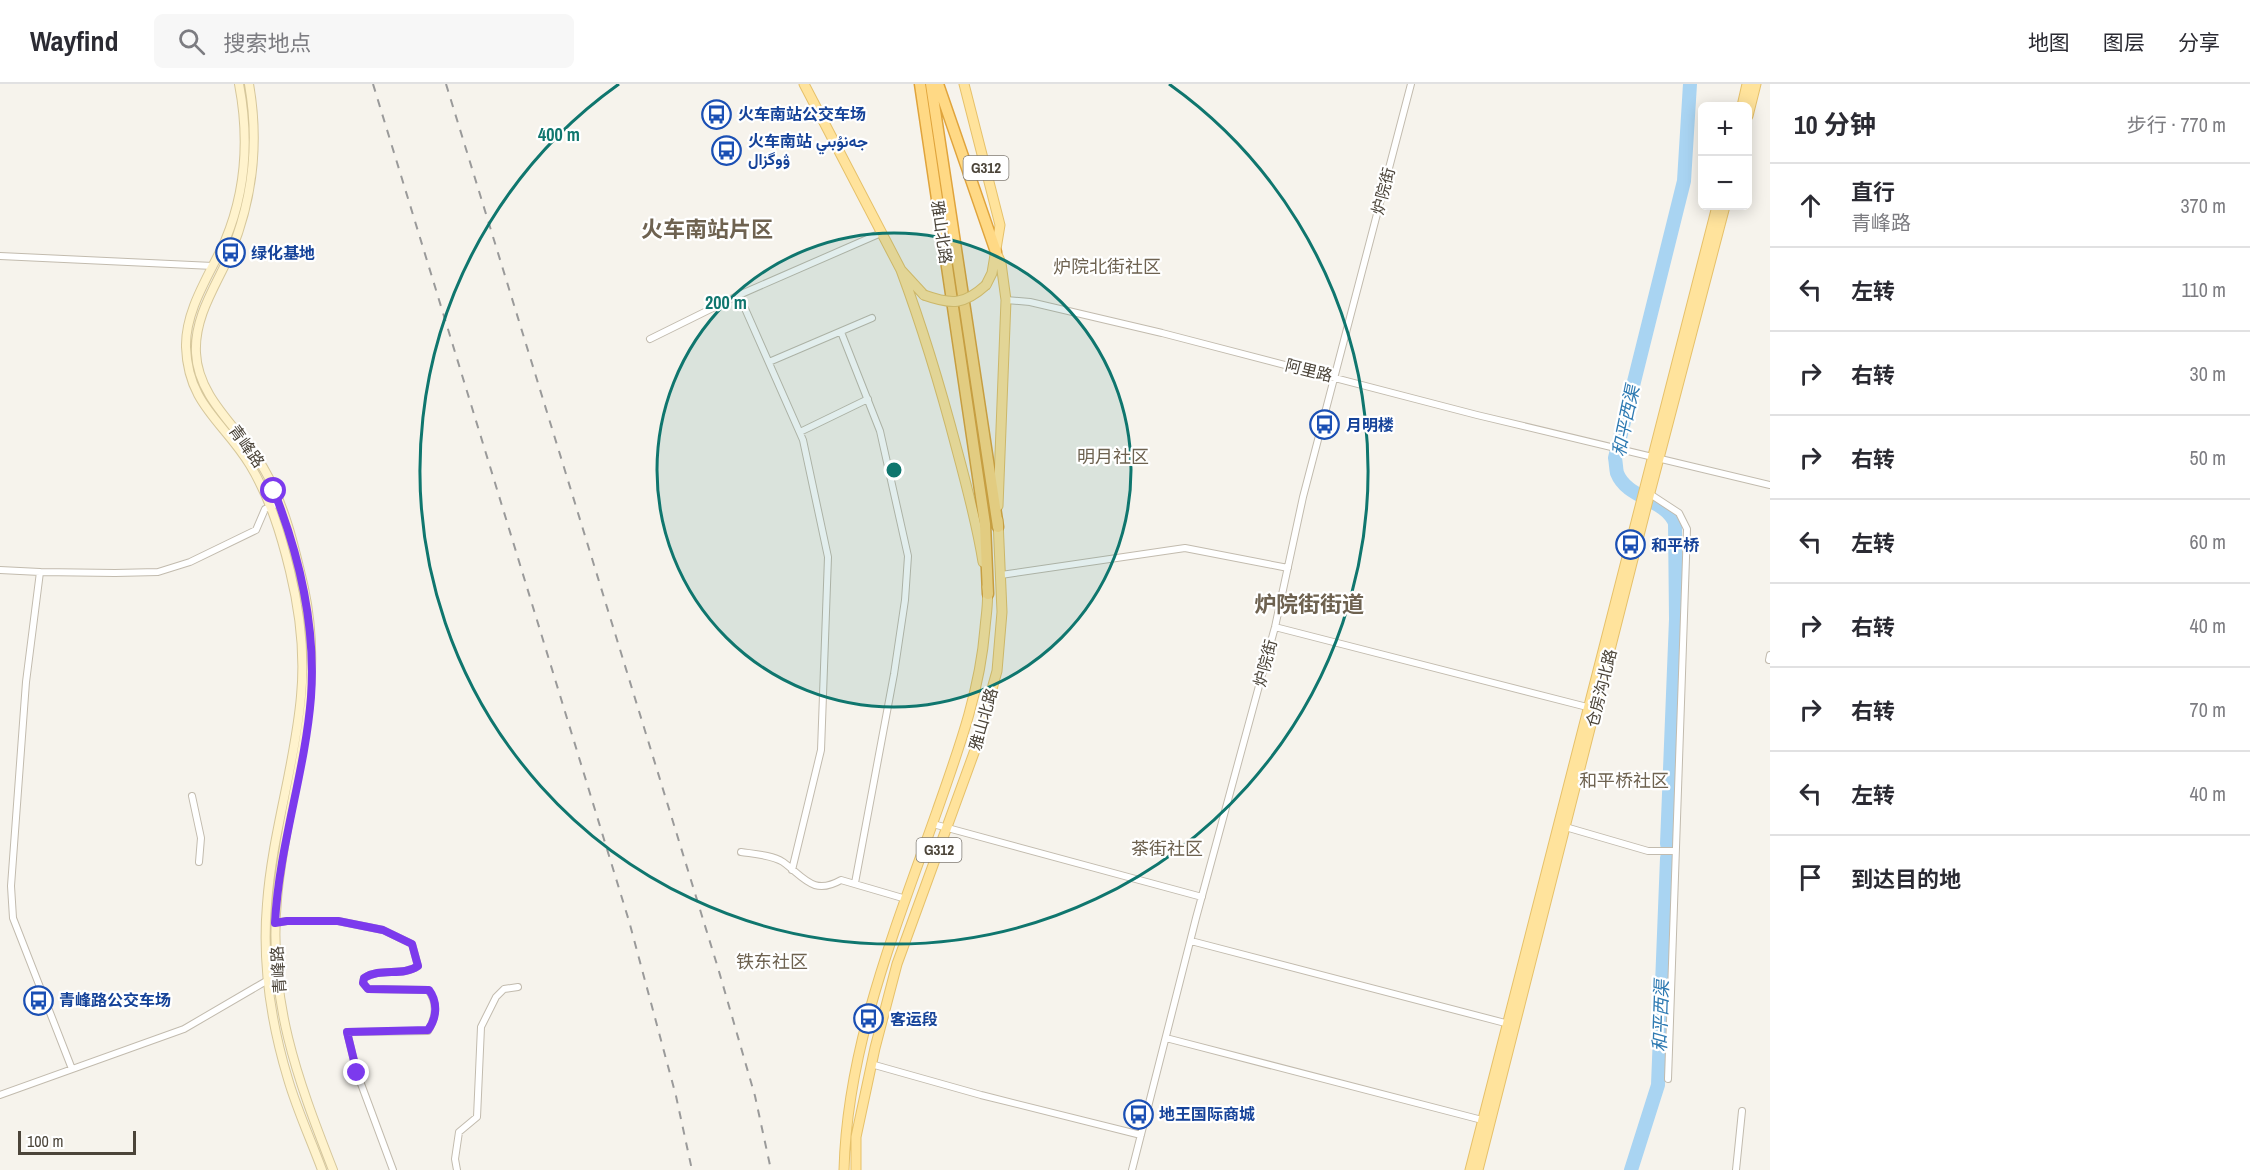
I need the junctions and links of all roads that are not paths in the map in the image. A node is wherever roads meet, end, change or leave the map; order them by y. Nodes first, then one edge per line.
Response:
1 (239, 84) edge
2 (249, 84) edge
3 (804, 84) edge
4 (920, 84) edge
5 (931, 84) edge
6 (938, 84) edge
7 (964, 84) edge
8 (1411, 84) edge
9 (1747, 84) edge
10 (1756, 84) edge
11 (1743, 102) edge
12 (1752, 102) edge
13 (1716, 210) edge
14 (1724, 210) edge
15 (881, 233) junction
16 (996, 252) junction
17 (0, 256) edge
18 (213, 266) junction
19 (901, 270) junction
20 (739, 295) junction
21 (1006, 300) junction
22 (872, 318) dead end
23 (842, 332) junction
24 (650, 339) dead end
25 (769, 362) junction
26 (1335, 376) junction
27 (868, 399) junction
28 (800, 432) junction
29 (1656, 457) junction
30 (1770, 485) edge
31 (1646, 497) junction
32 (275, 505) junction
33 (998, 527) junction
34 (1288, 568) junction
35 (0, 570) edge
36 (40, 572) junction
37 (1001, 575) junction
38 (988, 594) junction
39 (1275, 627) junction
40 (1592, 709) junction
41 (192, 796) dead end
42 (933, 824) junction
43 (1562, 826) junction
44 (947, 827) junction
45 (1675, 851) junction
46 (741, 852) dead end
47 (199, 862) dead end
48 (792, 870) junction
49 (855, 883) junction
50 (1202, 897) junction
51 (906, 899) junction
52 (275, 923) junction
53 (1191, 940) junction
54 (272, 980) junction
55 (518, 987) dead end
56 (1511, 1025) junction
57 (1166, 1038) junction
58 (871, 1064) junction
59 (72, 1069) junction
60 (1668, 1079) dead end
61 (0, 1095) edge
62 (1742, 1111) dead end
63 (1482, 1120) junction
64 (1141, 1135) junction
65 (322, 1170) edge
66 (333, 1170) edge
67 (393, 1170) edge
68 (457, 1170) edge
69 (844, 1170) edge
70 (856, 1170) edge
71 (1132, 1170) edge
72 (1470, 1170) edge
73 (1478, 1170) edge
74 (1736, 1170) edge

1 - 18 main road, 青峰路
2 - 32 main road, 青峰路
3 - 15 main road, G312
4 - 38 highway, 雅山北路
5 - 33 highway
6 - 16 highway
7 - 16 main road, G312
8 - 26 street, 炉院街
9 - 11 main road
10 - 12 main road
13 - 29 main road, 仓房沟北路
14 - 29 main road, 仓房沟北路
15 - 19 main road, G312
15 - 20 street
16 - 19 main road, bridge
16 - 21 main road, 雅山北路 / G312
17 - 18 street
18 - 32 main road, 青峰路
19 - 38 main road, 雅山北路 / G312
20 - 24 street
20 - 25 street
21 - 26 street, 阿里路
21 - 33 main road, 雅山北路 / G312
22 - 23 street
23 - 25 street
23 - 27 street
25 - 28 street
26 - 29 street, 阿里路
26 - 34 street, 炉院街
27 - 28 street
27 - 49 street
28 - 48 street
29 - 30 street, 阿里路
29 - 31 main road, 仓房沟北路
31 - 40 main road, 仓房沟北路
31 - 45 street
32 - 36 street
32 - 52 main road, 青峰路
32 - 54 main road, 青峰路
33 - 37 main road, 雅山北路 / G312
34 - 37 street
34 - 39 street, 炉院街
35 - 36 street
36 - 59 street
37 - 44 main road, 雅山北路 / G312
38 - 42 main road, 雅山北路 / G312
39 - 40 street
39 - 50 street, 炉院街
40 - 43 main road, 仓房沟北路
41 - 47 street
42 - 44 street
42 - 51 main road, 雅山北路 / G312
43 - 45 street
43 - 56 main road, 仓房沟北路
44 - 50 street
44 - 58 main road, 雅山北路 / G312
45 - 60 street
46 - 48 street
48 - 49 street
49 - 51 street
50 - 53 street, 炉院街
51 - 69 main road, 雅山北路 / G312
52 - 54 main road, 青峰路
52 - 67 street
53 - 56 street
53 - 57 street, 炉院街
54 - 59 street
54 - 65 main road, 青峰路
54 - 66 main road, 青峰路
55 - 68 street
56 - 63 main road, 仓房沟北路
56 - 73 main road, 仓房沟北路
57 - 63 street
57 - 64 street, 炉院街
58 - 64 street
58 - 70 main road, 雅山北路 / G312
59 - 61 street
62 - 74 street
63 - 72 main road, 仓房沟北路
64 - 71 street, 炉院街

